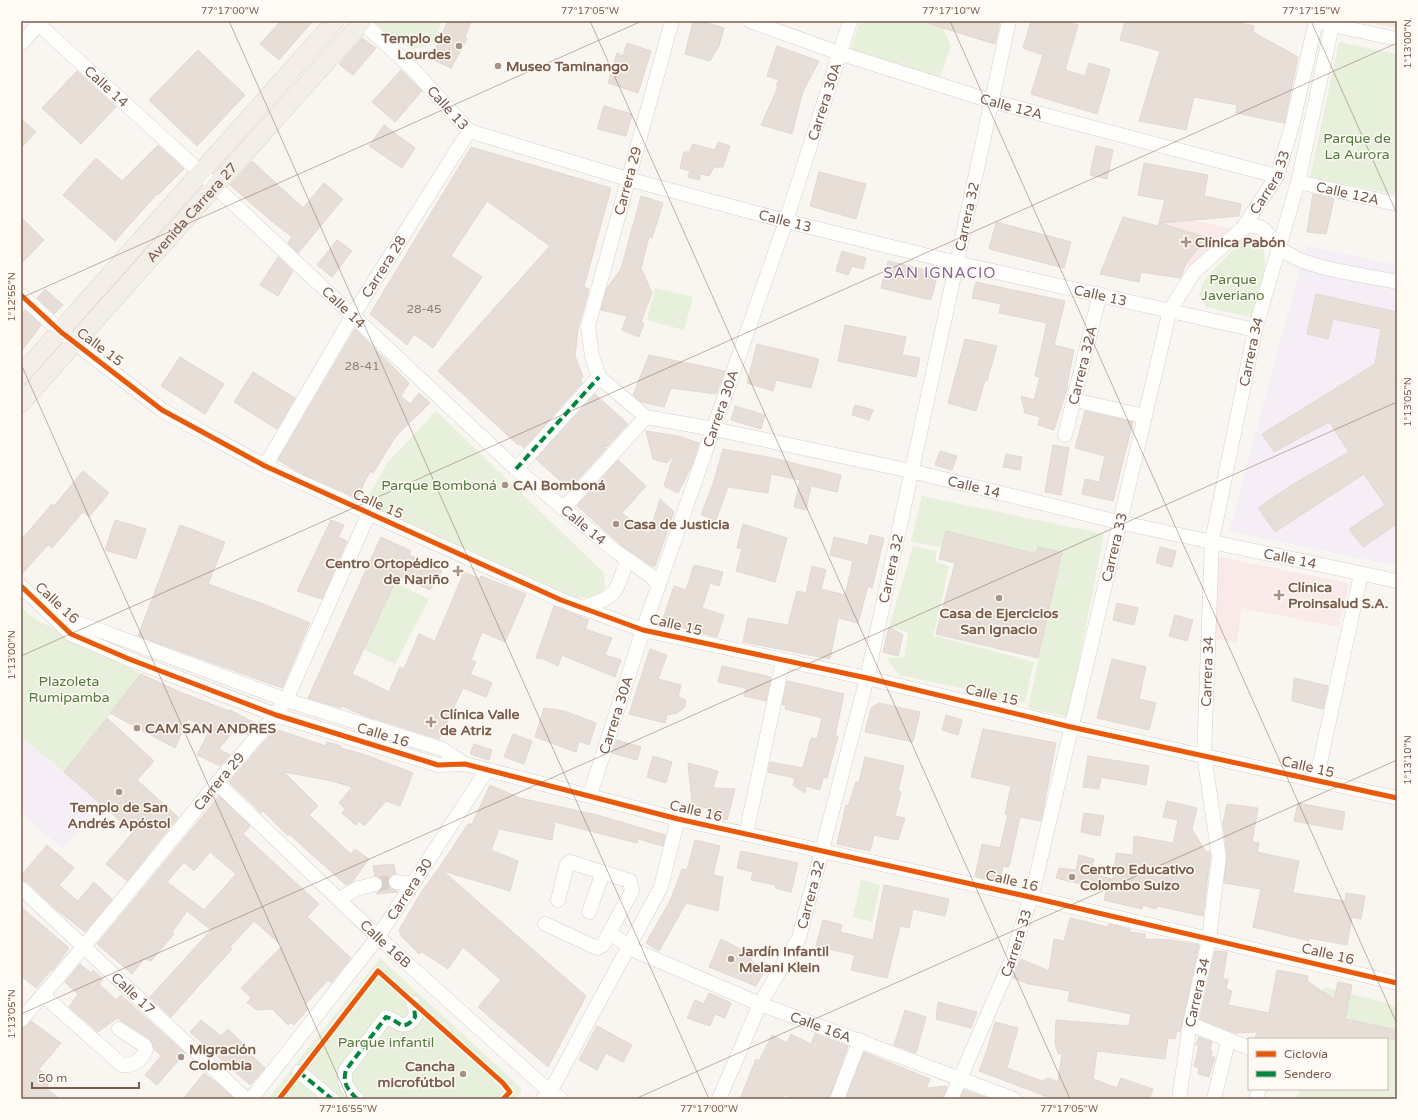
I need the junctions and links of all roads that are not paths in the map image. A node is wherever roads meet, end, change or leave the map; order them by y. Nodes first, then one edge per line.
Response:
1 (334, 21) edge
2 (362, 21) edge
3 (672, 21) edge
4 (750, 21) edge
5 (850, 21) edge
6 (1009, 21) edge
7 (1316, 21) edge
8 (38, 22) edge
9 (1333, 23) edge
10 (1397, 39) edge
11 (21, 44) edge
12 (839, 53) junction
13 (991, 101) junction
14 (469, 131) junction
15 (200, 172) junction
16 (1277, 176) junction
17 (628, 179) junction
18 (1298, 182) junction
19 (216, 186) junction
20 (1397, 204) edge
21 (786, 221) junction
22 (1242, 229) junction
23 (1278, 247) junction
24 (957, 263) junction
25 (1397, 282) edge
26 (1100, 294) junction
27 (21, 295) edge
28 (1170, 310) junction
29 (352, 315) junction
30 (1255, 330) junction
31 (68, 337) junction
32 (21, 375) edge
33 (599, 377) junction
34 (1074, 400) junction
35 (21, 403) edge
36 (1144, 416) junction
37 (646, 417) junction
38 (714, 429) junction
39 (1065, 435) dead end
40 (265, 466) junction
41 (516, 469) junction
42 (912, 471) junction
43 (563, 508) junction
44 (369, 513) junction
45 (1118, 522) junction
46 (1212, 541) junction
47 (628, 560) junction
48 (1361, 574) junction
49 (1397, 581) edge
50 (21, 586) edge
51 (659, 586) junction
52 (582, 608) junction
53 (50, 614) junction
54 (643, 630) junction
55 (783, 662) junction
56 (867, 678) junction
57 (286, 700) junction
58 (276, 715) junction
59 (1071, 726) junction
60 (1204, 755) junction
61 (465, 764) junction
62 (487, 770) junction
63 (1316, 781) junction
64 (217, 782) junction
65 (590, 796) junction
66 (1397, 798) edge
67 (678, 819) junction
68 (746, 834) junction
69 (822, 851) junction
70 (604, 872) junction
71 (396, 882) tunnel mouth
72 (376, 884) tunnel mouth
73 (412, 884) junction
74 (21, 888) edge
75 (1030, 897) junction
76 (339, 900) junction
77 (558, 900) dead end
78 (588, 912) dead end
79 (545, 924) dead end
80 (609, 933) junction
81 (378, 936) junction
82 (1209, 939) junction
83 (85, 947) junction
84 (629, 948) junction
85 (1397, 983) edge
86 (43, 995) junction
87 (413, 1003) dead end
88 (760, 1004) junction
89 (21, 1020) edge
90 (1190, 1024) junction
91 (119, 1029) dead end
92 (860, 1040) junction
93 (1228, 1041) junction
94 (1248, 1048) edge
95 (299, 1072) dead end
96 (960, 1077) junction
97 (551, 1097) edge
98 (246, 1099) edge
99 (251, 1099) edge
100 (332, 1099) edge
101 (357, 1099) edge
102 (719, 1099) edge
103 (837, 1099) edge
104 (951, 1099) edge
105 (1014, 1099) edge
106 (1179, 1099) edge
107 (1214, 1099) edge

1 - 15 main road, Avenida Carrera 27
2 - 14 street, Calle 13
2 - 19 main road, Avenida Carrera 27
3 - 17 street, Carrera 29
4 - 12 street, Calle 12A
5 - 12 street, Carrera 30A
6 - 13 street, Carrera 32
7 - 9 street
7 - 16 street, Carrera 33
8 - 11 street
8 - 15 street, Calle 14
9 - 10 street
9 - 18 street, Carrera 34
12 - 13 street, Calle 12A
12 - 21 street, Carrera 30A
13 - 16 street, Calle 12A
13 - 24 street, Carrera 32
14 - 17 street, Calle 13
14 - 29 street, Carrera 28
15 - 19 street, Calle 14
15 - 31 main road, Avenida Carrera 27
16 - 22 street, Carrera 33
17 - 21 street, Calle 13
17 - 33 street, Carrera 29
18 - 20 street, Calle 12A
18 - 23 street, Carrera 34
19 - 29 street, Calle 14
19 - 31 main road, Avenida Carrera 27
21 - 24 street, Calle 13
21 - 38 street, Carrera 30A
22 - 23 street
22 - 28 street, Carrera 33
23 - 25 street
23 - 30 street, Carrera 34
24 - 26 street, Calle 13
24 - 42 street, Carrera 32
26 - 28 street, Calle 13
26 - 34 street, Carrera 32A
27 - 31 street, Calle 15
28 - 30 street, Calle 13
28 - 36 street, Carrera 33
29 - 40 street, Carrera 28
29 - 41 street, Calle 14
30 - 46 street, Carrera 34
31 - 32 main road, Avenida Carrera 27
31 - 35 main road, Avenida Carrera 27
31 - 40 street, Calle 15
33 - 37 street
33 - 41 street
34 - 36 street
34 - 39 street, Carrera 32A
36 - 45 street, Carrera 33
37 - 38 street, Calle 14
37 - 43 street
38 - 42 street, Calle 14
38 - 51 street, Carrera 30A
40 - 44 street, Calle 15
41 - 43 street, Calle 14
42 - 45 street, Calle 14
42 - 56 street, Carrera 32
43 - 47 street, Calle 14
44 - 52 street, Calle 15
44 - 57 street, Carrera 29
45 - 46 street, Calle 14
45 - 59 street, Carrera 33
46 - 48 street, Calle 14
46 - 60 street, Carrera 34
47 - 51 street, Calle 14
47 - 52 street
48 - 49 street, Calle 14
48 - 63 street
50 - 53 street, Calle 16
51 - 54 street, Carrera 30A
52 - 54 street, Calle 15
53 - 57 street, Calle 16
53 - 58 street, Calle 16
54 - 55 street, Calle 15
54 - 65 street, Carrera 30A
55 - 56 street, Calle 15
55 - 68 street
56 - 59 street, Calle 15
56 - 69 street, Carrera 32
57 - 58 street, Carrera 29
57 - 61 street, Calle 16
58 - 61 street, Calle 16
58 - 64 street, Carrera 29
59 - 60 street, Calle 15
59 - 75 street, Carrera 33
60 - 63 street, Calle 15
60 - 82 street, Carrera 34
61 - 62 street, Calle 16
62 - 65 street, Calle 16
62 - 73 street, Carrera 30
63 - 66 street, Calle 15
64 - 76 street, Calle 16B
64 - 83 street, Carrera 29
65 - 67 street, Calle 16
67 - 68 street, Calle 16
67 - 84 street
68 - 69 street, Calle 16
69 - 75 street, Calle 16
69 - 88 street, Carrera 32
70 - 77 street
70 - 78 street
70 - 80 street
71 - 73 street
72 - 76 street
73 - 81 street, Carrera 30
74 - 83 street, Calle 17
75 - 82 street, Calle 16
75 - 96 street, Carrera 33
76 - 81 street, Calle 16B
79 - 80 street
80 - 84 street, Calle 16A
81 - 97 street, Calle 16B
81 - 99 street, Carrera 30
82 - 85 street, Calle 16
82 - 90 street, Carrera 34
83 - 86 street, Carrera 29
83 - 98 street, Calle 17
84 - 88 street, Calle 16A
84 - 97 street
86 - 89 street, Carrera 29
86 - 91 street
87 - 101 street
88 - 92 street, Calle 16A
88 - 102 street, Carrera 32
90 - 93 street
90 - 106 street, Carrera 34
92 - 96 street, Calle 16A
92 - 103 street
93 - 94 street
93 - 107 street
95 - 100 street
96 - 104 street, Carrera 33
96 - 105 street, Calle 16A

